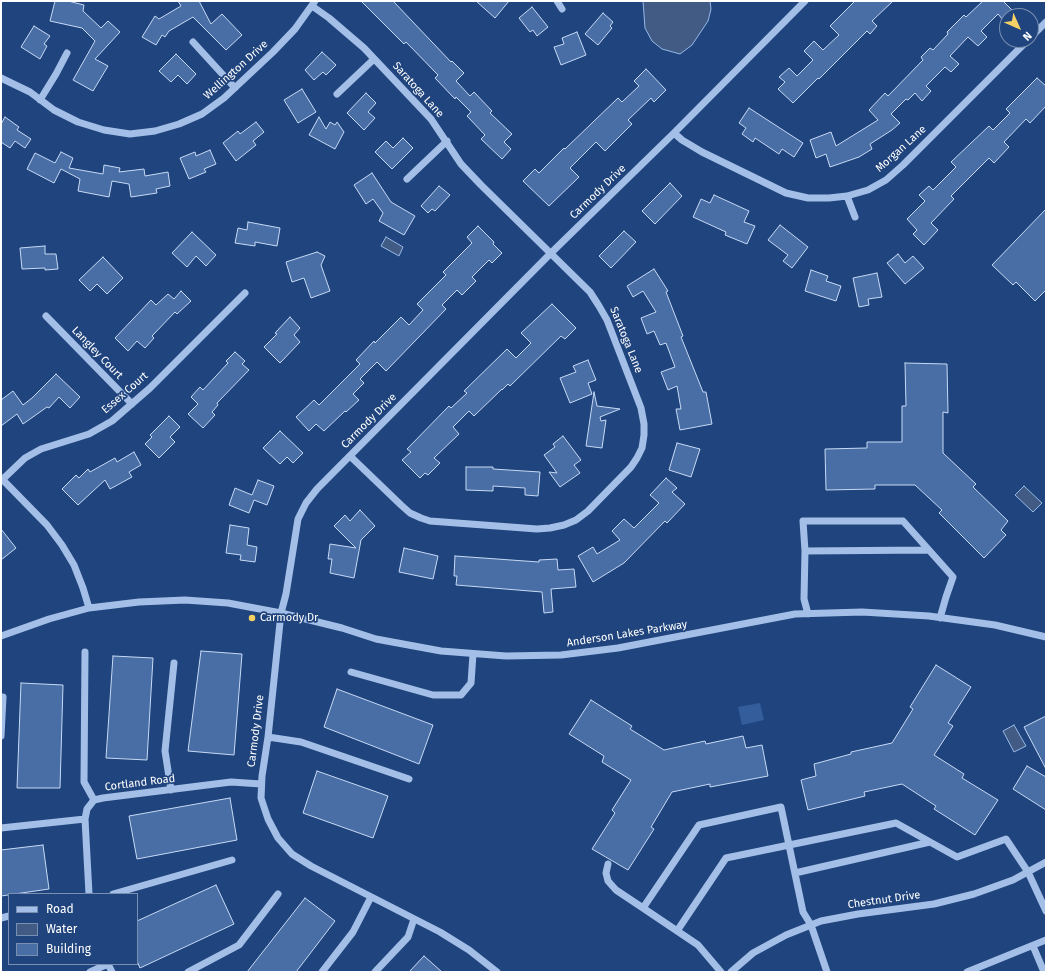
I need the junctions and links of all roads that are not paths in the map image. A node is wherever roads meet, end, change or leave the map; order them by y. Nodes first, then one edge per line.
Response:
1 (557, 1) edge
2 (805, 1) edge
3 (313, 3) edge
4 (562, 9) dead end
5 (1046, 22) edge
6 (1039, 29) edge
7 (193, 42) dead end
8 (1020, 48) edge
9 (67, 53) dead end
10 (374, 58) junction
11 (1, 78) edge
12 (235, 88) junction
13 (336, 94) dead end
14 (40, 100) junction
15 (674, 133) junction
16 (447, 141) junction
17 (407, 179) dead end
18 (847, 196) junction
19 (855, 217) dead end
20 (551, 253) junction
21 (245, 293) dead end
22 (46, 316) dead end
23 (132, 404) junction
24 (350, 456) junction
25 (1, 479) edge
26 (928, 550) junction
27 (805, 551) junction
28 (89, 608) junction
29 (281, 613) junction
30 (808, 614) junction
31 (940, 618) junction
32 (1, 636) edge
33 (1046, 638) edge
34 (85, 652) dead end
35 (473, 654) junction
36 (174, 663) dead end
37 (351, 672) dead end
38 (3, 697) dead end
39 (1, 736) edge
40 (268, 737) junction
41 (409, 779) dead end
42 (261, 784) junction
43 (172, 790) junction
44 (94, 800) junction
45 (85, 819) junction
46 (1, 828) edge
47 (930, 842) junction
48 (789, 844) junction
49 (232, 860) dead end
50 (1046, 862) edge
51 (608, 864) dead end
52 (1028, 872) junction
53 (795, 873) junction
54 (89, 893) edge
55 (116, 893) edge
56 (278, 894) dead end
57 (371, 897) junction
58 (643, 908) junction
59 (1046, 911) edge
60 (414, 919) junction
61 (811, 925) junction
62 (677, 931) junction
63 (1046, 940) edge
64 (1033, 946) junction
65 (106, 965) edge
66 (493, 971) edge
67 (90, 972) edge
68 (188, 972) edge
69 (322, 972) edge
70 (375, 972) edge
71 (721, 972) edge
72 (731, 972) edge
73 (827, 972) edge
74 (967, 972) edge
75 (1044, 972) edge

1 - 4 street
2 - 15 street, Carmody Drive
3 - 10 street, Saratoga Lane
3 - 12 street, Wellington Drive
5 - 6 street
7 - 12 street
8 - 18 street, Morgan Lane
9 - 14 street
10 - 13 street
10 - 16 street, Saratoga Lane
11 - 14 street, Wellington Drive
12 - 14 street, Wellington Drive
15 - 18 street, Morgan Lane
15 - 20 street, Carmody Drive
16 - 17 street
16 - 20 street, Saratoga Lane
18 - 19 street
20 - 24 street, Carmody Drive
20 - 24 street, Saratoga Lane
21 - 23 street, Essex Court
22 - 23 street, Langley Court
23 - 25 street, Essex Court
24 - 29 street, Carmody Drive
25 - 28 street
26 - 27 street
26 - 27 street
26 - 31 street
27 - 30 street
28 - 29 street, Anderson Lakes Parkway
28 - 32 street, Anderson Lakes Parkway
29 - 35 street, Anderson Lakes Parkway
29 - 40 street, Carmody Drive
30 - 31 street, Anderson Lakes Parkway
30 - 35 street, Anderson Lakes Parkway
31 - 33 street, Anderson Lakes Parkway
34 - 44 street
35 - 37 street
36 - 43 street
38 - 39 street
40 - 41 street
40 - 42 street, Carmody Drive
42 - 43 street, Cortland Road
42 - 57 street, Carmody Drive
43 - 44 street, Cortland Road
44 - 45 street, Cortland Road
45 - 46 street
45 - 54 street, Cortland Road
47 - 48 street
47 - 52 street
47 - 53 street
48 - 53 street
48 - 58 street
48 - 62 street
49 - 55 street
50 - 52 street, Chestnut Drive
51 - 58 street
52 - 59 street
52 - 61 street, Chestnut Drive
53 - 61 street
56 - 68 street
57 - 60 street, Carmody Drive
57 - 69 street
58 - 62 street
60 - 66 street, Carmody Drive
60 - 70 street
61 - 72 street, Chestnut Drive
61 - 73 street
62 - 71 street
63 - 64 street
64 - 74 street
64 - 75 street
65 - 67 street

